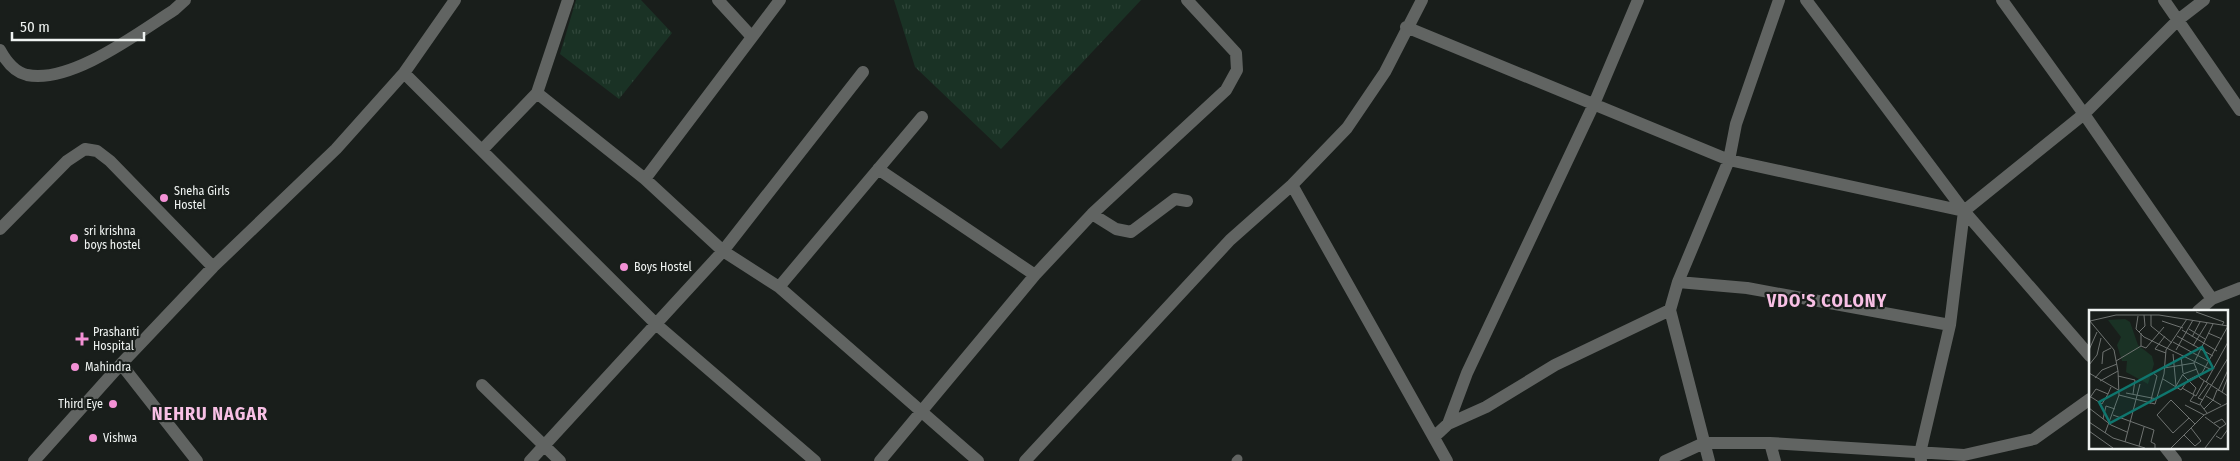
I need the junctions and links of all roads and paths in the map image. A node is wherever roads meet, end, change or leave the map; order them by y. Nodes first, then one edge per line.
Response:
1 (185, 0) edge
2 (568, 0) edge
3 (718, 0) edge
4 (780, 0) edge
5 (1187, 0) edge
6 (1422, 0) edge
7 (1638, 0) edge
8 (1779, 0) edge
9 (1806, 0) edge
10 (2002, 0) edge
11 (2164, 0) edge
12 (2204, 0) edge
13 (452, 1) edge
14 (2178, 20) junction
15 (1406, 27) junction
16 (752, 37) junction
17 (0, 50) edge
18 (863, 72) dead end
19 (404, 73) junction
20 (537, 93) junction
21 (1594, 104) junction
22 (2240, 110) edge
23 (2084, 114) junction
24 (922, 117) dead end
25 (482, 150) junction
26 (1729, 160) junction
27 (878, 169) junction
28 (645, 179) junction
29 (1292, 185) junction
30 (1187, 201) dead end
31 (1964, 211) junction
32 (1092, 214) junction
33 (0, 229) edge
34 (723, 250) junction
35 (213, 267) junction
36 (1035, 275) junction
37 (1678, 282) junction
38 (779, 287) junction
39 (2240, 288) edge
40 (2212, 299) junction
41 (1670, 310) junction
42 (2199, 310) edge
43 (657, 325) junction
44 (1950, 325) junction
45 (2089, 355) edge
46 (121, 364) junction
47 (482, 385) dead end
48 (2089, 400) edge
49 (922, 413) junction
50 (1448, 424) junction
51 (1434, 437) junction
52 (1770, 442) junction
53 (1704, 443) junction
54 (545, 446) junction
55 (2166, 448) edge
56 (1921, 457) edge
57 (34, 461) edge
58 (197, 461) edge
59 (530, 461) edge
60 (560, 461) edge
61 (814, 461) edge
62 (880, 461) edge
63 (978, 461) edge
64 (1025, 461) edge
65 (1447, 461) edge
66 (1665, 461) edge
67 (1708, 461) edge
68 (1775, 461) edge
69 (2176, 461) edge

1 - 17 street
2 - 20 street
3 - 16 street
4 - 16 street
5 - 32 street
6 - 15 street
7 - 21 street
8 - 26 street
9 - 31 street
10 - 23 street
11 - 14 street
12 - 14 street
13 - 19 street
14 - 22 street
14 - 23 street
15 - 21 street
15 - 29 street
16 - 28 street
18 - 34 street
19 - 25 street
19 - 35 street
20 - 25 street
20 - 28 street
21 - 26 street
21 - 50 street
23 - 31 street
23 - 40 street
24 - 27 street
25 - 43 street
26 - 31 street
26 - 37 street
27 - 36 street
27 - 38 street
28 - 34 street
29 - 51 street
29 - 64 street
30 - 32 street
31 - 44 street
31 - 45 street
32 - 36 street
33 - 35 street
34 - 38 street
34 - 43 street
35 - 46 street
36 - 49 street
37 - 41 street
37 - 44 street
38 - 49 street
39 - 40 street
40 - 42 street
41 - 50 street
41 - 53 street
43 - 54 street
43 - 61 street
44 - 56 street
46 - 57 street
46 - 58 street
47 - 54 street
48 - 56 street
49 - 62 street
49 - 63 street
50 - 51 street
51 - 65 street
52 - 53 street
52 - 56 street
52 - 68 street
53 - 66 street
53 - 67 street
54 - 59 street
54 - 60 street
55 - 69 street

